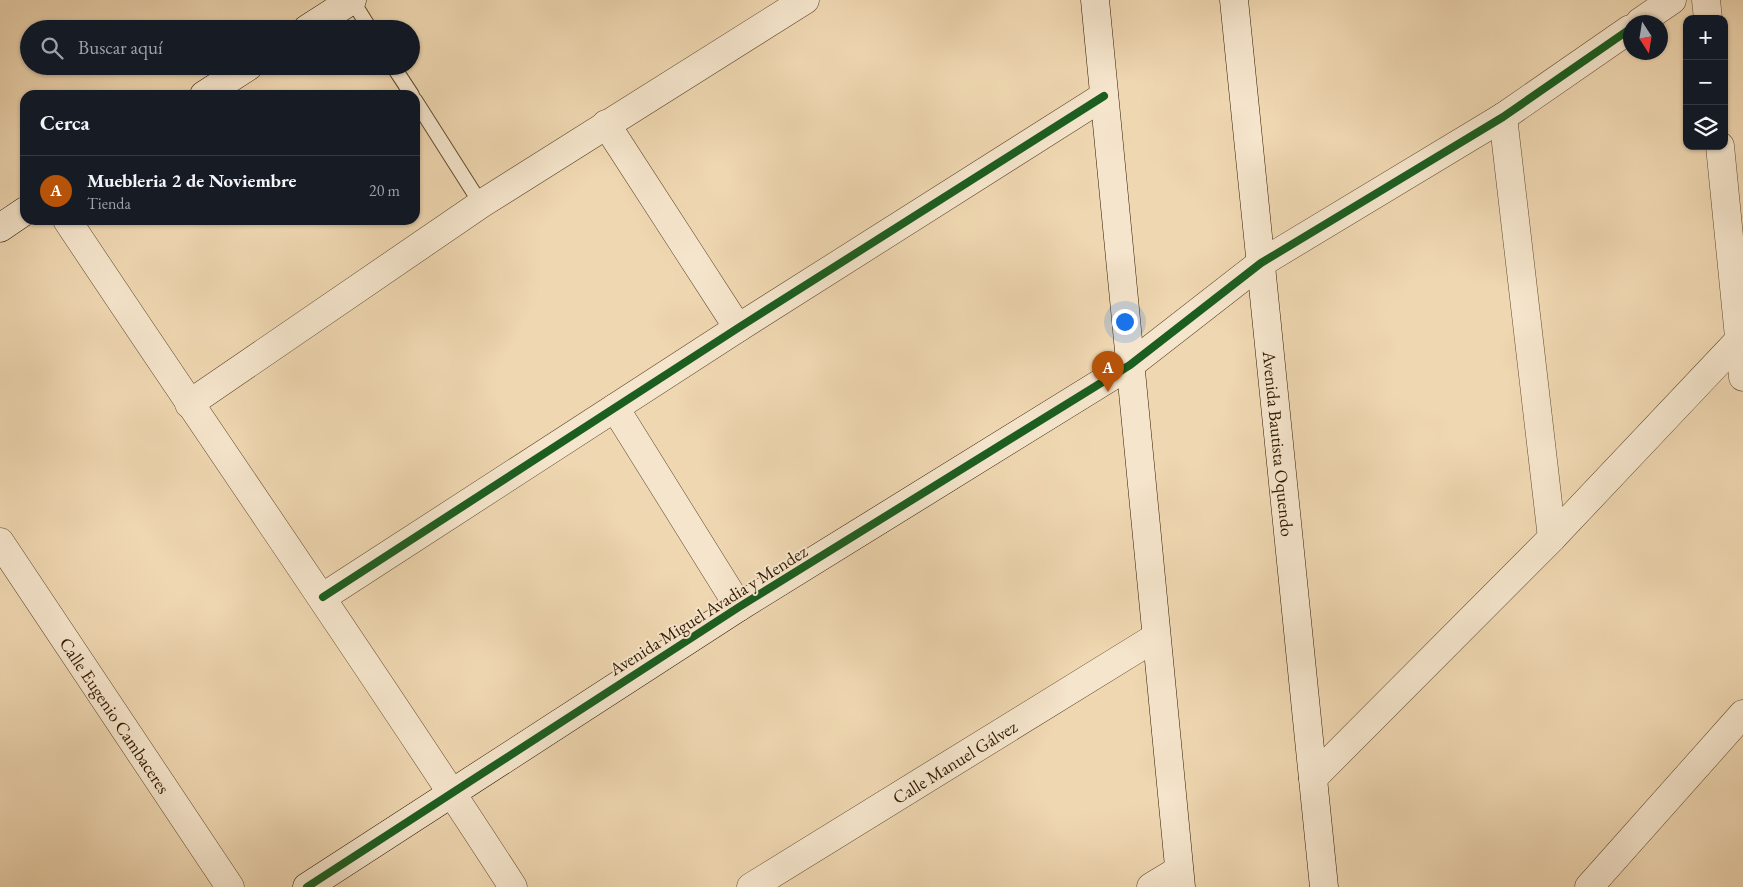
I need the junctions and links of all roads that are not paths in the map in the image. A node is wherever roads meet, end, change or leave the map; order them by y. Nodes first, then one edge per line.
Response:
1 (352, 0) edge
2 (805, 0) edge
3 (1095, 0) edge
4 (1234, 0) edge
5 (1672, 0) edge
6 (1706, 0) edge
7 (1650, 15) edge
8 (1708, 15) edge
9 (321, 20) edge
10 (364, 20) edge
11 (1623, 34) edge
12 (235, 75) edge
13 (399, 75) edge
14 (212, 90) edge
15 (409, 90) edge
16 (1104, 96) junction
17 (420, 108) edge
18 (1503, 117) junction
19 (606, 124) junction
20 (1720, 150) edge
21 (481, 204) junction
22 (20, 214) edge
23 (70, 225) edge
24 (0, 228) edge
25 (1261, 263) junction
26 (738, 328) junction
27 (1741, 339) edge
28 (1130, 365) junction
29 (1743, 377) edge
30 (189, 404) junction
31 (615, 408) junction
32 (1552, 538) junction
33 (0, 542) edge
34 (323, 597) junction
35 (739, 607) junction
36 (1156, 637) junction
37 (1743, 714) edge
38 (1313, 778) junction
39 (452, 792) junction
40 (1180, 879) edge
41 (230, 887) edge
42 (307, 887) edge
43 (513, 887) edge
44 (751, 887) edge
45 (1151, 887) edge
46 (1324, 887) edge
47 (1588, 887) edge

1 - 9 street
1 - 10 lane
2 - 19 street
3 - 16 street
4 - 25 street, Avenida Bautista Oquendo
5 - 7 street
6 - 8 street
11 - 18 street, Avenida Miguel Avadia y Mendez
12 - 14 street
13 - 15 lane
16 - 26 street
16 - 28 street
17 - 21 lane
18 - 25 street, Avenida Miguel Avadia y Mendez
18 - 32 street
19 - 21 street
19 - 26 street
20 - 27 street
21 - 30 street
22 - 24 street
23 - 30 street
25 - 28 street, Avenida Miguel Avadia y Mendez
25 - 38 street, Avenida Bautista Oquendo
26 - 31 street
27 - 29 street
27 - 32 street
28 - 35 street, Avenida Miguel Avadia y Mendez
28 - 36 street
30 - 34 street
31 - 34 street
31 - 35 street
32 - 38 street
33 - 41 street, Calle Eugenio Cambaceres
34 - 39 street
35 - 39 street, Avenida Miguel Avadia y Mendez
36 - 40 street
36 - 44 street, Calle Manuel Gálvez
37 - 47 street
38 - 46 street, Avenida Bautista Oquendo
39 - 42 street, Avenida Miguel Avadia y Mendez
39 - 43 street
40 - 45 street

